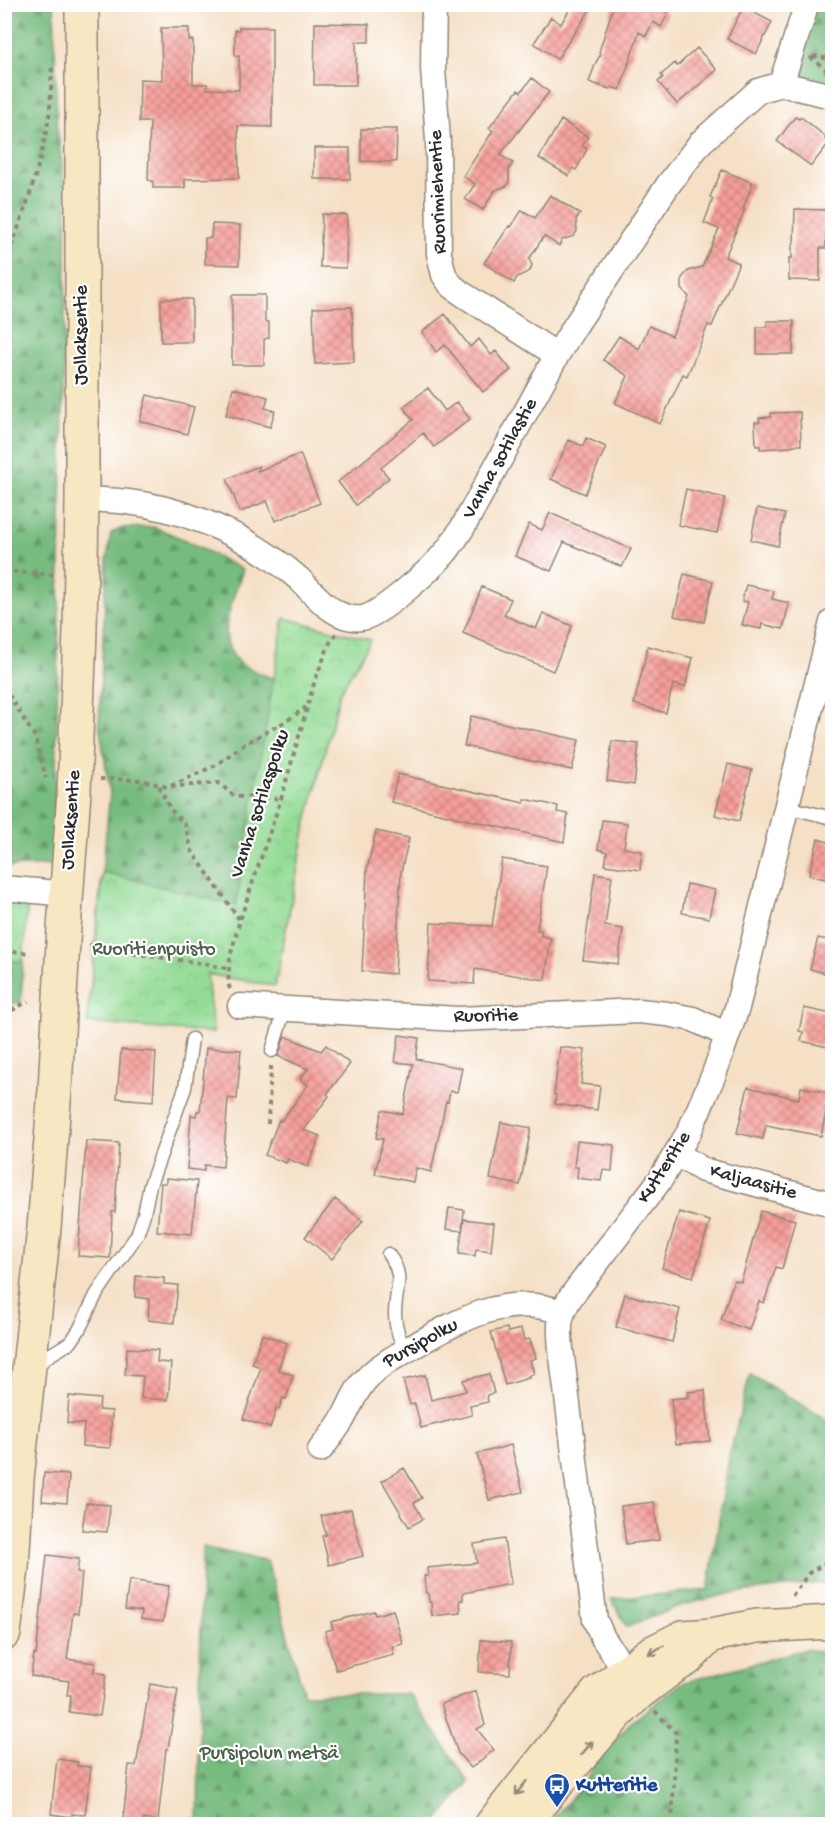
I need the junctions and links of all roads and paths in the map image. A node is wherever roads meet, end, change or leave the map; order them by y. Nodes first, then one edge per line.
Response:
1 (82, 4) edge
2 (434, 4) edge
3 (805, 4) edge
4 (810, 56) dead end
5 (52, 66) dead end
6 (832, 75) edge
7 (781, 84) junction
8 (832, 96) edge
9 (4, 263) edge
10 (557, 356) junction
11 (82, 499) junction
12 (4, 571) edge
13 (81, 577) junction
14 (351, 617) junction
15 (832, 622) edge
16 (4, 687) edge
17 (307, 706) junction
18 (100, 779) dead end
19 (48, 785) dead end
20 (159, 785) junction
21 (167, 787) junction
22 (281, 800) junction
23 (787, 807) junction
24 (832, 818) edge
25 (4, 888) edge
26 (67, 894) junction
27 (240, 920) junction
28 (82, 943) dead end
29 (4, 951) edge
30 (31, 953) dead end
31 (229, 969) junction
32 (28, 1001) dead end
33 (240, 1006) joint
34 (285, 1008) junction
35 (4, 1015) edge
36 (728, 1035) junction
37 (192, 1039) dead end
38 (272, 1051) joint
39 (268, 1124) dead end
40 (677, 1154) junction
41 (832, 1204) edge
42 (388, 1254) dead end
43 (561, 1312) junction
44 (405, 1351) junction
45 (27, 1376) junction
46 (320, 1450) dead end
47 (11, 1479) edge
48 (832, 1559) edge
49 (792, 1596) dead end
50 (832, 1622) edge
51 (4, 1633) edge
52 (638, 1689) junction
53 (492, 1824) edge
54 (522, 1824) edge
55 (672, 1824) edge

1 - 11 main road, Jollaksentie
2 - 10 street, Ruorimiehentie
3 - 7 street
4 - 6 path
5 - 9 path
7 - 8 street
7 - 10 street, Vanha sotilastie
10 - 14 street, Vanha sotilastie
11 - 13 main road, Jollaksentie
11 - 14 street
12 - 13 path
13 - 26 main road, Jollaksentie
14 - 17 path, Vanha sotilaspolku
15 - 23 street, Kutteritie
16 - 19 path
17 - 21 path
17 - 22 path, Vanha sotilaspolku
18 - 20 path
20 - 21 path
20 - 27 path
21 - 22 path
22 - 27 path, Vanha sotilaspolku
23 - 24 lane
23 - 36 street, Kutteritie
25 - 26 street
26 - 45 main road, Jollaksentie
27 - 31 path, Vanha sotilaspolku
28 - 31 path
29 - 30 path
31 - 33 path, Vanha sotilaspolku
32 - 35 path
33 - 34 street, Ruoritie
34 - 36 street, Ruoritie
34 - 38 lane
36 - 40 street, Kutteritie
37 - 45 lane
38 - 39 path
40 - 41 street, Kaljaasitie
40 - 43 street, Kutteritie
42 - 44 lane
43 - 44 street, Pursipolku
43 - 52 street
44 - 46 street, Pursipolku
45 - 47 main road, Jollaksentie
47 - 51 main road, Jollaksentie
48 - 49 path
50 - 52 main road
52 -> 53 main road
54 -> 52 main road
52 - 55 path

